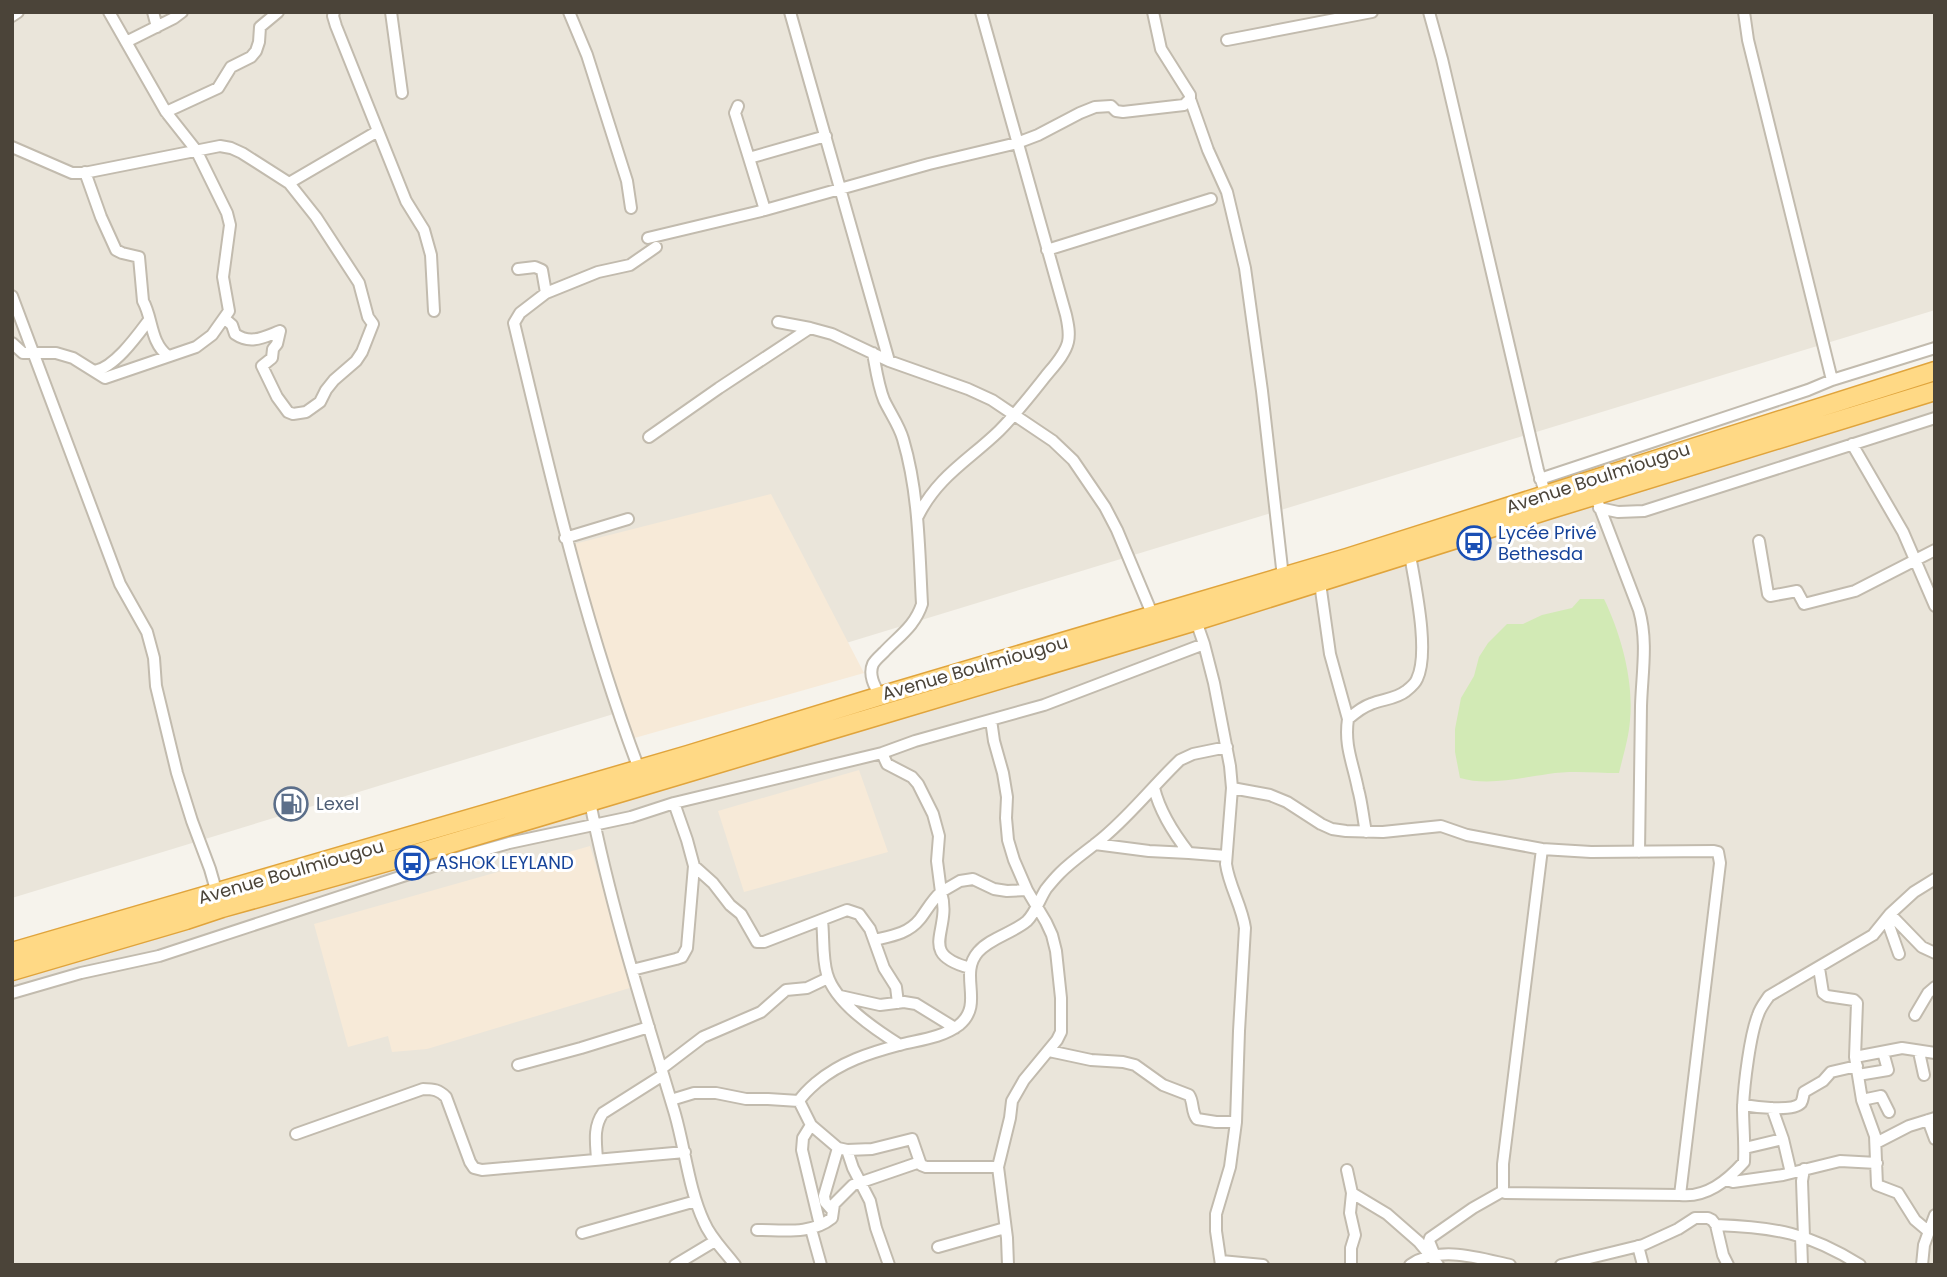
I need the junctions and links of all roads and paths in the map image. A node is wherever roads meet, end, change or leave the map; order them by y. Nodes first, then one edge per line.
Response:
1 (18, 12) edge
2 (109, 12) edge
3 (153, 12) edge
4 (182, 12) edge
5 (278, 12) edge
6 (334, 12) edge
7 (391, 12) edge
8 (569, 12) edge
9 (790, 12) edge
10 (981, 12) edge
11 (1153, 12) edge
12 (1372, 12) edge
13 (1429, 12) edge
14 (1744, 12) edge
15 (12, 16) edge
16 (157, 27) junction
17 (1227, 40) dead end
18 (126, 43) junction
19 (402, 93) dead end
20 (1190, 99) junction
21 (738, 106) dead end
22 (166, 112) junction
23 (378, 131) junction
24 (826, 136) junction
25 (1017, 143) junction
26 (12, 147) edge
27 (196, 150) junction
28 (749, 158) junction
29 (85, 172) junction
30 (289, 183) junction
31 (841, 189) junction
32 (1211, 199) dead end
33 (631, 208) dead end
34 (765, 210) junction
35 (648, 238) dead end
36 (656, 247) dead end
37 (1047, 250) junction
38 (518, 269) dead end
39 (546, 293) junction
40 (12, 296) edge
41 (434, 311) dead end
42 (225, 319) junction
43 (149, 320) junction
44 (778, 322) dead end
45 (810, 328) junction
46 (12, 343) edge
47 (1935, 348) edge
48 (35, 353) junction
49 (873, 353) junction
50 (168, 356) junction
51 (889, 361) junction
52 (95, 371) junction
53 (1935, 371) edge
54 (1832, 380) junction
55 (1935, 391) edge
56 (1014, 415) junction
57 (1935, 418) edge
58 (649, 437) dead end
59 (1852, 444) junction
60 (1546, 494) junction
61 (1597, 502) junction
62 (918, 516) junction
63 (628, 519) dead end
64 (565, 538) junction
65 (1759, 541) dead end
66 (1935, 550) edge
67 (1410, 555) junction
68 (1916, 560) junction
69 (1283, 577) junction
70 (1320, 583) junction
71 (1935, 606) edge
72 (1153, 616) junction
73 (1196, 621) junction
74 (1205, 644) junction
75 (880, 696) junction
76 (1348, 719) junction
77 (991, 720) junction
78 (1227, 747) junction
79 (881, 753) junction
80 (639, 769) junction
81 (1154, 788) junction
82 (1232, 788) junction
83 (590, 802) junction
84 (674, 803) junction
85 (595, 825) junction
86 (1366, 832) junction
87 (1095, 844) junction
88 (1542, 849) junction
89 (1639, 852) junction
90 (1189, 853) junction
91 (1226, 856) junction
92 (694, 866) junction
93 (1935, 879) edge
94 (1027, 890) junction
95 (941, 892) junction
96 (219, 901) junction
97 (1038, 907) junction
98 (1889, 917) junction
99 (822, 920) junction
100 (874, 940) junction
101 (12, 952) edge
102 (1935, 953) edge
103 (1899, 954) dead end
104 (970, 968) junction
105 (1819, 968) junction
106 (632, 970) junction
107 (12, 971) edge
108 (828, 978) junction
109 (1935, 987) edge
110 (12, 993) edge
111 (838, 995) junction
112 (898, 1003) junction
113 (1915, 1015) dead end
114 (649, 1027) junction
115 (954, 1028) junction
116 (900, 1045) junction
117 (1049, 1051) junction
118 (1883, 1052) junction
119 (1919, 1052) junction
120 (1935, 1053) edge
121 (518, 1065) dead end
122 (1857, 1066) junction
123 (662, 1072) junction
124 (1924, 1074) dead end
125 (671, 1100) junction
126 (1862, 1100) junction
127 (799, 1101) junction
128 (1743, 1105) junction
129 (1772, 1108) junction
130 (1889, 1112) dead end
131 (1931, 1119) edge
132 (1236, 1122) junction
133 (811, 1125) junction
134 (296, 1134) dead end
135 (1783, 1139) junction
136 (1935, 1139) edge
137 (1876, 1143) junction
138 (1745, 1148) junction
139 (842, 1149) junction
140 (685, 1153) junction
141 (597, 1159) junction
142 (920, 1161) junction
143 (1877, 1163) junction
144 (998, 1167) junction
145 (1347, 1170) dead end
146 (1804, 1170) junction
147 (1791, 1173) junction
148 (1726, 1180) junction
149 (861, 1181) junction
150 (1503, 1191) junction
151 (1352, 1193) junction
152 (1680, 1195) junction
153 (696, 1201) junction
154 (832, 1210) junction
155 (1935, 1215) edge
156 (1716, 1226) junction
157 (815, 1227) junction
158 (1005, 1228) junction
159 (757, 1230) dead end
160 (1928, 1231) junction
161 (582, 1233) dead end
162 (1803, 1236) junction
163 (715, 1241) junction
164 (1638, 1246) junction
165 (938, 1247) dead end
166 (1434, 1259) edge
167 (1607, 1259) edge
168 (1459, 1260) edge
169 (1221, 1263) edge
170 (676, 1265) edge
171 (735, 1265) edge
172 (821, 1265) edge
173 (889, 1265) edge
174 (1008, 1265) edge
175 (1263, 1265) edge
176 (1351, 1265) edge
177 (1410, 1265) edge
178 (1510, 1265) edge
179 (1561, 1265) edge
180 (1643, 1265) edge
181 (1728, 1265) edge
182 (1802, 1265) edge
183 (1860, 1265) edge
184 (1922, 1265) edge

1 - 15 street
2 - 18 street
3 - 16 street
4 - 16 street
5 - 22 street
6 - 23 street
7 - 19 street
8 - 33 street
9 - 24 street
10 - 25 street
11 - 20 street
12 - 17 street
13 - 60 street
14 - 54 street
16 - 18 street
18 - 22 street
20 - 25 street
20 - 69 street
21 - 28 street
22 - 27 street
23 - 30 street
23 - 41 street
24 - 28 street
24 - 31 street
25 - 31 street
25 - 37 street
26 - 29 street
27 - 29 street
27 - 30 street
27 - 42 street
28 - 34 street
29 - 43 street
30 - 42 street
31 - 34 street
31 - 51 street
32 - 37 street
34 - 35 street
36 - 39 street
37 - 56 street
38 - 39 street
39 - 64 street
40 - 48 street
42 - 50 street
43 - 50 street
43 - 52 street
44 - 45 street
45 - 49 street
45 - 58 street
46 - 48 street
47 - 54 street
48 - 52 street
48 - 96 street
49 - 51 street
49 - 62 street
50 - 52 street
51 - 56 street
53 - 60 highway, Avenue Boulmiougou
54 - 60 street
55 - 61 highway, Avenue Boulmiougou
56 - 62 street
56 - 72 street
57 - 59 street
59 - 61 street
59 - 68 street
60 - 61 highway, Avenue Boulmiougou
60 - 67 highway, Avenue Boulmiougou
60 - 69 highway, Avenue Boulmiougou
61 - 89 street
62 - 75 street
63 - 64 street
64 - 80 street
65 - 68 street
66 - 68 street
67 - 70 highway, Avenue Boulmiougou
67 - 76 street
68 - 71 street
69 - 72 highway, Avenue Boulmiougou
70 - 73 highway, Avenue Boulmiougou
70 - 76 street
72 - 75 highway, Avenue Boulmiougou
73 - 74 street
73 - 83 highway, Avenue Boulmiougou
74 - 77 street
74 - 78 street
75 - 80 highway, Avenue Boulmiougou
76 - 86 street
77 - 79 street
77 - 94 street
78 - 81 street
78 - 82 street
79 - 84 street
79 - 95 street
80 - 96 highway, Avenue Boulmiougou
81 - 87 street
81 - 90 street
82 - 86 street
82 - 91 street
83 - 85 street
83 - 96 highway, Avenue Boulmiougou
84 - 85 street
84 - 92 street
85 - 106 street
85 - 110 street
86 - 88 street
87 - 90 street
87 - 97 street
88 - 89 street
88 - 150 street
89 - 152 street
90 - 91 street
91 - 132 street
92 - 99 street
92 - 106 street
93 - 98 street
94 - 95 street
94 - 97 street
95 - 100 street
95 - 104 street
96 - 101 highway, Avenue Boulmiougou
96 - 107 highway, Avenue Boulmiougou
97 - 104 street
97 - 117 street
98 - 102 street
98 - 103 street
98 - 105 street
99 - 100 street
99 - 108 street
100 - 112 street
104 - 115 street
105 - 122 street
105 - 128 street
106 - 114 street
108 - 111 street
108 - 123 street
109 - 113 street
111 - 112 street
111 - 116 street
112 - 115 street
114 - 121 street
114 - 123 street
115 - 116 street
116 - 127 street
117 - 132 street
117 - 144 street
118 - 119 street
118 - 122 street
118 - 122 street
119 - 120 street
119 - 124 street
122 - 126 street
122 - 129 street
123 - 125 street
123 - 141 street
125 - 127 street
125 - 140 street
126 - 130 street
126 - 137 street
127 - 133 street
128 - 129 street
128 - 138 street
129 - 135 street
131 - 136 street
131 - 137 street
132 - 169 street
133 - 139 street
133 - 157 street
134 - 141 street
135 - 138 street
135 - 147 street
137 - 143 street
138 - 148 street
139 - 142 street
139 - 149 street
139 - 154 street
140 - 141 street
140 - 153 street
142 - 144 street
142 - 149 street
143 - 146 street
143 - 160 street
144 - 158 street
145 - 151 street
146 - 147 street
146 - 162 street
147 - 148 street
148 - 152 street
149 - 154 street
149 - 173 street
150 - 152 street
150 - 166 street
151 - 166 street
151 - 176 street
153 - 161 street
153 - 163 street
154 - 157 street
155 - 160 street
156 - 162 street
156 - 164 street
156 - 181 street
157 - 159 street
157 - 172 street
158 - 165 street
158 - 174 street
160 - 184 street
162 - 182 street
162 - 183 street
163 - 170 street
163 - 171 street
164 - 167 street
164 - 180 street
166 - 168 street
166 - 177 street
167 - 179 street
168 - 178 street
169 - 175 street

